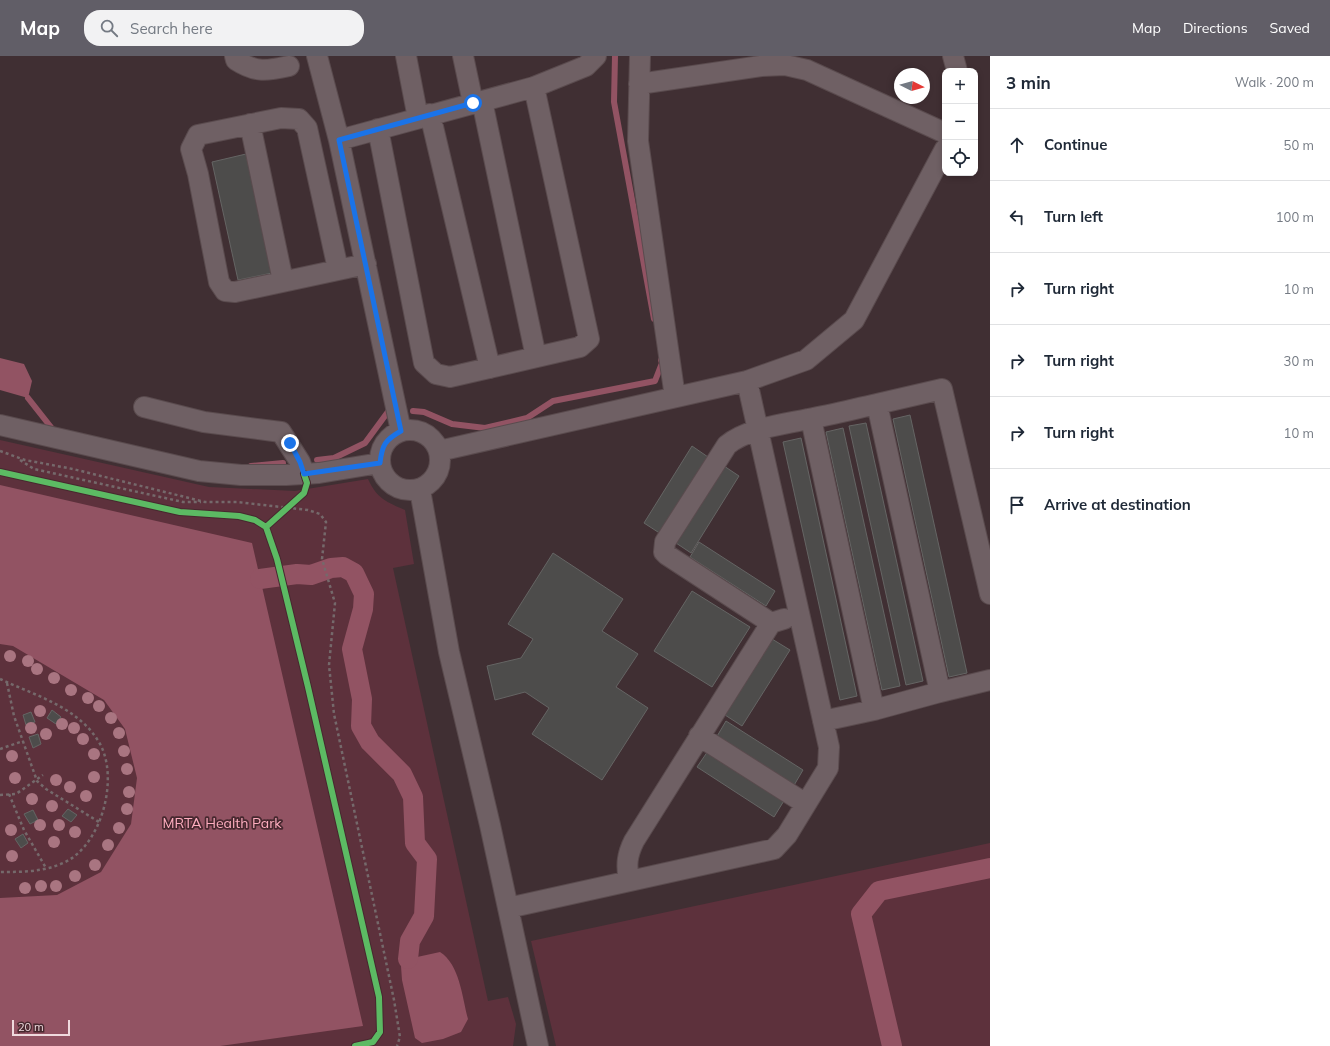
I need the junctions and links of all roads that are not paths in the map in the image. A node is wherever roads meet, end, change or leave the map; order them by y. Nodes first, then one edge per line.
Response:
1 (235, 56) edge
2 (406, 56) edge
3 (463, 56) edge
4 (596, 56) edge
5 (640, 56) edge
6 (953, 56) edge
7 (317, 57) edge
8 (288, 61) edge
9 (956, 68) edge
10 (640, 84) junction
11 (534, 87) junction
12 (477, 102) junction
13 (424, 116) junction
14 (250, 124) junction
15 (378, 129) junction
16 (942, 132) edge
17 (339, 140) junction
18 (942, 155) edge
19 (366, 264) junction
20 (338, 269) junction
21 (283, 281) junction
22 (536, 357) junction
23 (490, 368) junction
24 (747, 381) junction
25 (675, 397) junction
26 (877, 404) junction
27 (144, 407) dead end
28 (810, 419) junction
29 (0, 425) edge
30 (401, 431) junction
31 (758, 431) junction
32 (439, 451) junction
33 (380, 463) junction
34 (304, 474) junction
35 (420, 490) junction
36 (990, 594) edge
37 (800, 616) junction
38 (771, 623) junction
39 (990, 680) edge
40 (940, 692) junction
41 (874, 710) junction
42 (823, 721) junction
43 (700, 736) junction
44 (806, 804) junction
45 (629, 881) junction
46 (508, 908) junction
47 (528, 1000) junction
48 (522, 1046) edge
49 (538, 1046) edge

1 - 8 lane
2 - 13 lane
3 - 12 lane
4 - 11 lane
5 - 10 lane
6 - 9 lane
7 - 8 lane
7 - 17 lane
10 - 16 lane
10 - 25 lane
11 - 12 lane
11 - 22 lane
12 - 13 lane
12 - 22 lane
13 - 15 lane
13 - 23 lane
14 - 20 lane
14 - 21 lane
14 - 21 lane
15 - 17 lane
15 - 23 lane
17 - 19 lane
18 - 24 lane
19 - 20 lane
19 - 30 lane
20 - 21 lane
22 - 23 lane
24 - 25 lane
24 - 31 lane
25 - 32 lane
26 - 28 lane
26 - 36 lane
26 - 40 lane
27 - 34 lane
28 - 31 lane
28 - 41 lane
29 - 34 lane
30 - 32 lane
30 - 33 lane
31 - 37 lane
31 - 38 lane
32 - 35 lane
33 - 34 lane
33 - 35 lane
35 - 46 lane
37 - 38 lane
37 - 42 lane
38 - 43 lane
39 - 40 lane
40 - 41 lane
41 - 42 lane
42 - 44 lane
43 - 44 lane
43 - 45 lane
44 - 45 lane
45 - 46 lane
46 - 47 lane
47 - 48 lane
47 - 49 lane

